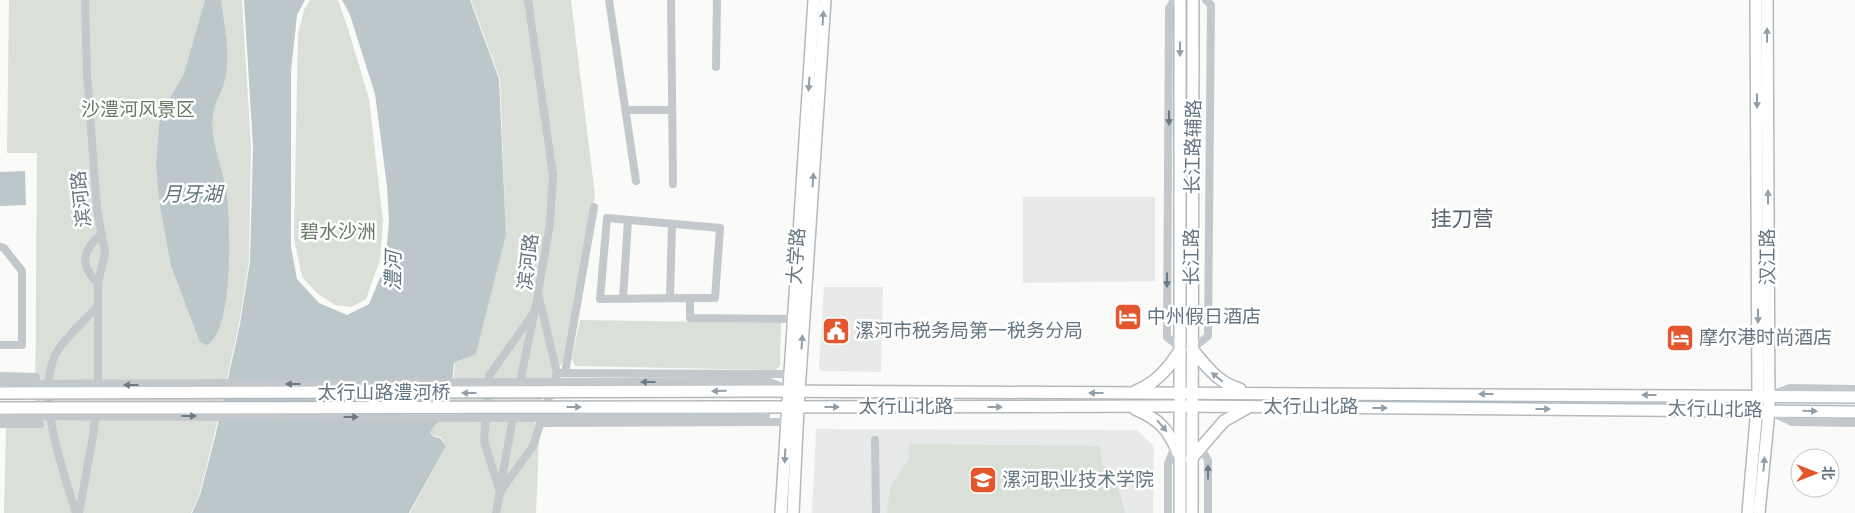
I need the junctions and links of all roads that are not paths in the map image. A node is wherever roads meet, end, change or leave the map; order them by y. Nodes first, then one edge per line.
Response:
1 (85, 0) edge
2 (528, 0) edge
3 (609, 0) edge
4 (671, 0) edge
5 (717, 0) edge
6 (814, 0) edge
7 (825, 0) edge
8 (1174, 0) edge
9 (1180, 0) edge
10 (1194, 0) edge
11 (1206, 0) edge
12 (1756, 0) edge
13 (1767, 0) edge
14 (716, 67) dead end
15 (627, 110) junction
16 (672, 110) junction
17 (636, 181) dead end
18 (673, 184) dead end
19 (594, 207) dead end
20 (628, 220) junction
21 (672, 224) junction
22 (102, 234) junction
23 (0, 247) edge
24 (98, 283) junction
25 (538, 293) junction
26 (670, 298) junction
27 (690, 298) junction
28 (623, 299) junction
29 (98, 306) junction
30 (535, 312) junction
31 (793, 319) junction
32 (0, 345) edge
33 (1186, 349) junction
34 (561, 373) junction
35 (790, 374) junction
36 (0, 376) edge
37 (36, 377) dead end
38 (0, 384) edge
39 (767, 386) joint
40 (519, 388) junction
41 (98, 389) junction
42 (1855, 389) edge
43 (794, 390) junction
44 (1186, 392) junction
45 (1251, 392) junction
46 (0, 393) edge
47 (1132, 393) junction
48 (1764, 395) junction
49 (1855, 397) edge
50 (1186, 406) junction
51 (792, 407) junction
52 (1131, 407) junction
53 (1249, 407) junction
54 (0, 408) edge
55 (1763, 410) junction
56 (766, 411) junction
57 (96, 412) junction
58 (1855, 412) edge
59 (514, 413) junction
60 (0, 416) edge
61 (541, 420) junction
62 (786, 422) junction
63 (1855, 423) edge
64 (0, 424) edge
65 (40, 424) dead end
66 (1182, 439) junction
67 (875, 440) dead end
68 (1201, 448) junction
69 (1186, 459) junction
70 (500, 492) junction
71 (77, 513) edge
72 (496, 513) edge
73 (781, 513) edge
74 (793, 513) edge
75 (876, 513) edge
76 (1168, 513) edge
77 (1180, 513) edge
78 (1192, 513) edge
79 (1208, 513) edge
80 (1748, 513) edge
81 (1759, 513) edge

1 - 22 street, 滨河路
2 - 25 street, 滨河路
3 - 15 street
4 - 16 street
5 - 14 street
6 -> 31 main road, 大学路
43 -> 7 main road, 大学路
8 -> 33 street, 长江路辅路
9 -> 33 main road, 长江路
10 - 33 main road, 长江路
11 - 33 street, 长江路辅路
12 -> 48 main road, 汉江路
48 -> 13 main road, 汉江路
15 - 16 street
15 - 17 street
16 - 18 street
19 - 34 street
20 - 21 street
20 - 28 street
20 - 28 street
21 - 26 street
21 - 27 street
22 - 24 street, 滨河路
22 - 24 street
23 - 32 street
24 - 29 street, 滨河路
25 - 30 street
25 - 34 street, 滨河路
26 - 27 street
26 - 28 street
27 - 31 street
29 - 41 street, 滨河路
29 - 71 street
30 - 40 street
30 - 70 street
31 - 35 main road, 大学路
33 - 44 main road, 长江路
45 -> 33 main road
33 - 47 main road
35 -> 34 street
34 - 61 street
35 - 43 main road, 大学路
36 - 37 street
38 - 41 street, 太行山路澧河桥, bridge
39 -> 40 main road, 太行山路澧河桥, bridge
39 - 43 main road, 太行山北路
40 -> 41 main road, 太行山路澧河桥, bridge
41 - 46 main road, 太行山路澧河桥, bridge
42 - 48 street
47 -> 43 main road, 太行山北路
43 - 51 main road, 大学路
44 - 45 main road, 太行山北路
44 - 47 main road, 太行山北路
44 - 50 main road, 长江路
48 -> 45 main road, 太行山北路
48 - 49 main road, 太行山北路
48 - 55 main road, 汉江路
50 - 52 main road, 太行山北路
50 - 53 main road, 太行山北路
50 - 66 main road, 长江路
51 -> 52 main road, 太行山北路
51 - 56 main road, 太行山北路
51 - 62 main road, 大学路
51 - 74 main road, 大学路
52 -> 66 main road
53 -> 55 main road, 太行山北路
53 - 68 main road
54 - 57 main road, 太行山路澧河桥, bridge
55 -> 58 main road, 太行山北路
55 - 63 street
55 - 80 main road, 汉江路
81 -> 55 main road, 汉江路
59 -> 56 main road, 太行山路澧河桥, bridge
56 - 61 street, 太行山路澧河桥, bridge
57 -> 59 main road, 太行山路澧河桥, bridge
57 - 60 street, 太行山路澧河桥, bridge
57 - 71 street
59 - 61 street, 太行山路澧河桥, bridge
59 - 70 street
61 - 62 street
61 - 70 street
62 -> 73 main road, 大学路
64 - 65 street
66 - 68 street
66 - 69 main road, 长江路
66 - 69 main road
66 - 76 street
67 - 75 street
68 - 69 main road
79 -> 68 street
69 - 77 main road, 长江路
69 - 78 main road, 长江路
70 - 72 street

